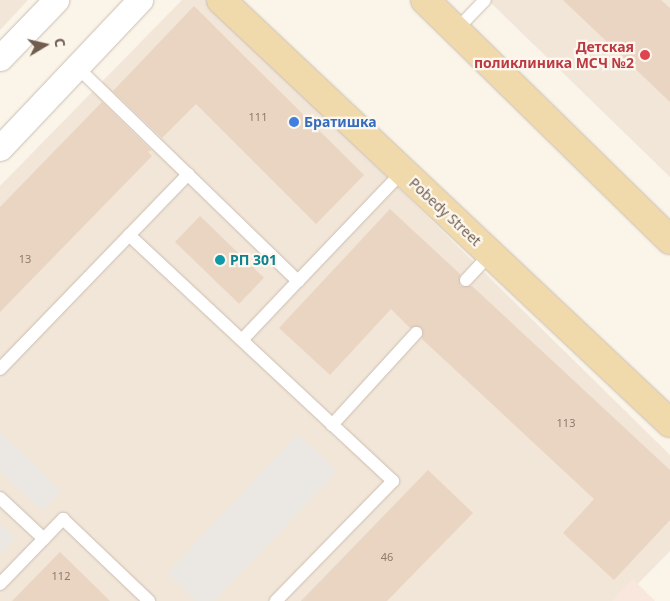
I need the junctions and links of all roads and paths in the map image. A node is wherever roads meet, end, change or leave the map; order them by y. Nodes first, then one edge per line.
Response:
1 (56, 0) edge
2 (140, 0) edge
3 (221, 0) edge
4 (425, 0) edge
5 (486, 0) edge
6 (457, 29) junction
7 (0, 58) edge
8 (77, 67) junction
9 (0, 148) edge
10 (402, 172) junction
11 (188, 174) junction
12 (666, 229) edge
13 (129, 235) junction
14 (490, 254) junction
15 (466, 280) dead end
16 (298, 281) junction
17 (416, 333) dead end
18 (242, 340) junction
19 (0, 368) edge
20 (670, 423) edge
21 (332, 425) junction
22 (0, 498) edge
23 (44, 539) junction
24 (0, 584) edge
25 (149, 601) edge
26 (276, 601) edge

1 - 7 street
2 - 8 street
3 - 10 main road, Pobedy Street
4 - 6 main road
5 - 6 lane
6 - 12 main road
8 - 9 street
8 - 11 lane
10 - 14 main road, Pobedy Street
10 - 16 lane
11 - 13 lane
11 - 16 lane
13 - 18 lane
13 - 19 lane
14 - 15 lane
14 - 20 main road, Pobedy Street
16 - 18 lane
17 - 21 lane
18 - 21 lane
21 - 26 lane
22 - 23 lane
23 - 24 lane
23 - 25 lane

